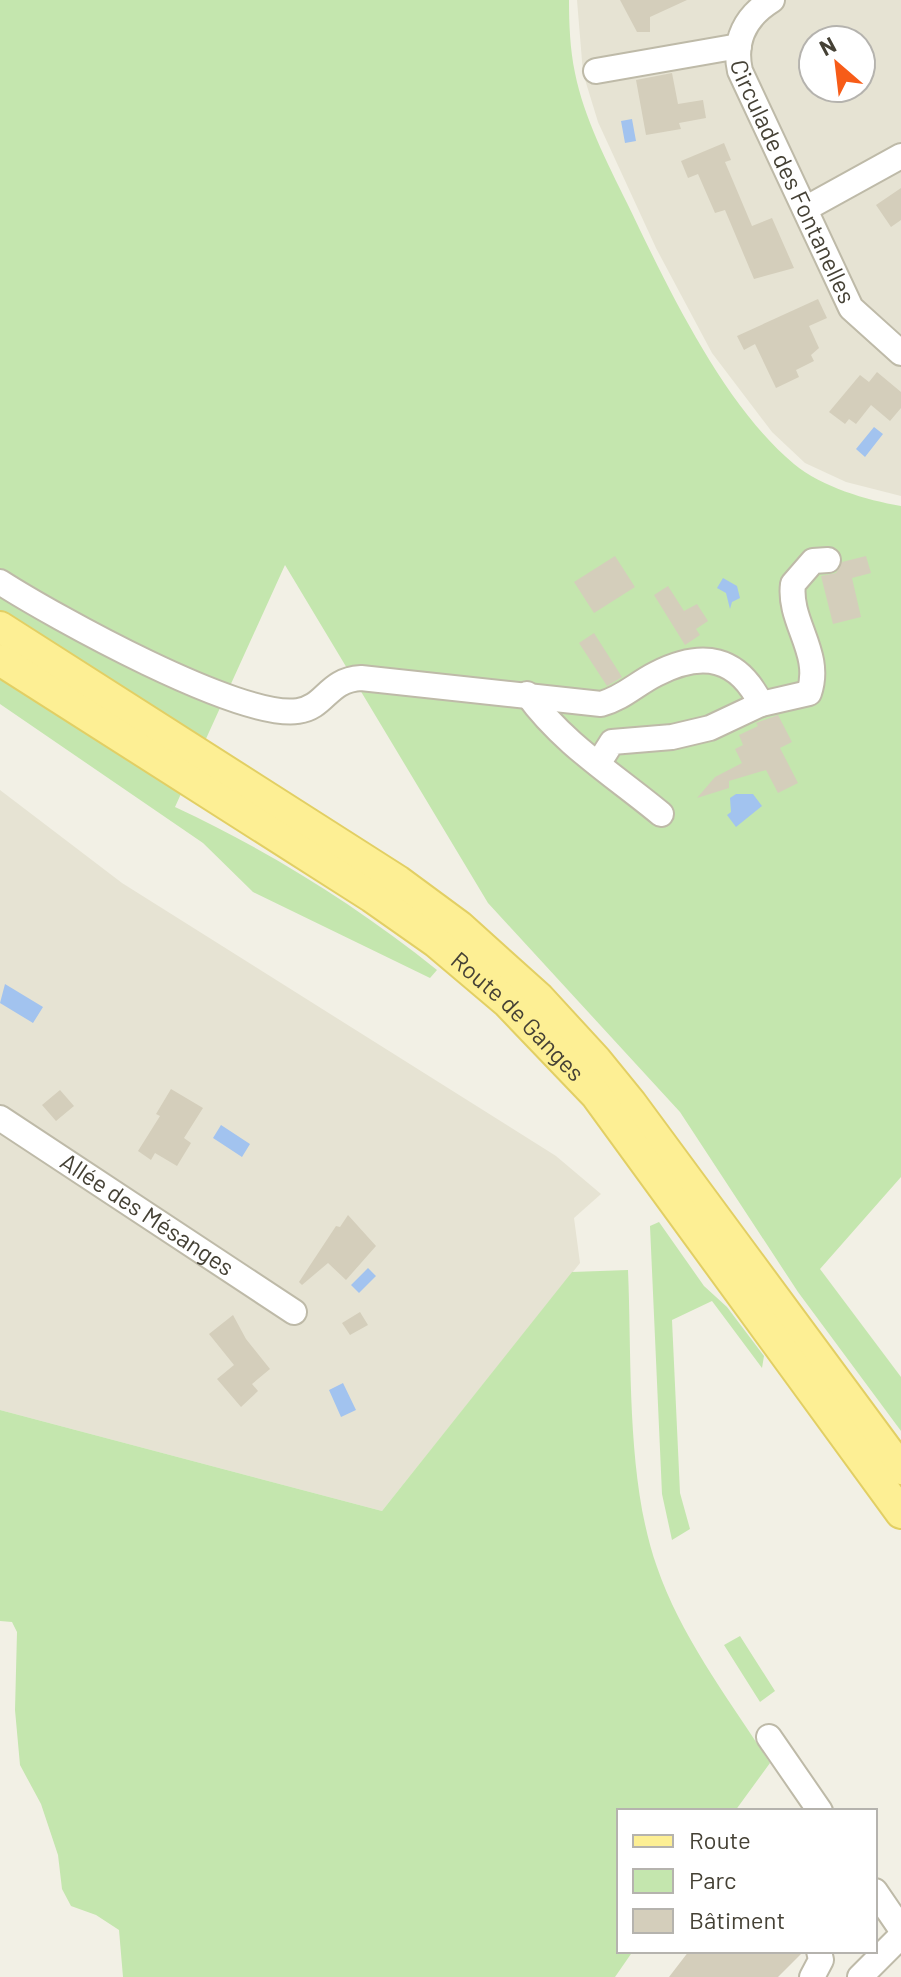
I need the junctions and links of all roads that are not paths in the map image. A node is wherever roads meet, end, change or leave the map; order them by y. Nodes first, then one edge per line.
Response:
1 (757, 4) edge
2 (739, 46) junction
3 (596, 71) dead end
4 (901, 156) edge
5 (805, 209) junction
6 (901, 353) edge
7 (828, 560) dead end
8 (0, 582) edge
9 (0, 627) edge
10 (0, 660) edge
11 (527, 694) junction
12 (761, 704) junction
13 (598, 764) junction
14 (661, 814) dead end
15 (0, 1118) edge
16 (294, 1312) dead end
17 (901, 1469) edge
18 (901, 1513) edge
19 (769, 1737) dead end
20 (819, 1809) edge
21 (877, 1894) edge
22 (901, 1929) edge
23 (901, 1936) edge
24 (819, 1953) edge
25 (812, 1977) edge
26 (860, 1977) edge

1 - 2 street, Circulade des Fontanelles
2 - 3 street
2 - 5 street, Circulade des Fontanelles
4 - 5 street
5 - 6 street, Circulade des Fontanelles
7 - 12 street
8 - 11 street
9 - 17 main road, Route de Ganges
10 - 18 main road, Route de Ganges
11 - 12 street
11 - 13 street
12 - 13 street
13 - 14 street
15 - 16 street, Allée des Mésanges
19 - 20 street
21 - 22 street
23 - 26 street
24 - 25 street

